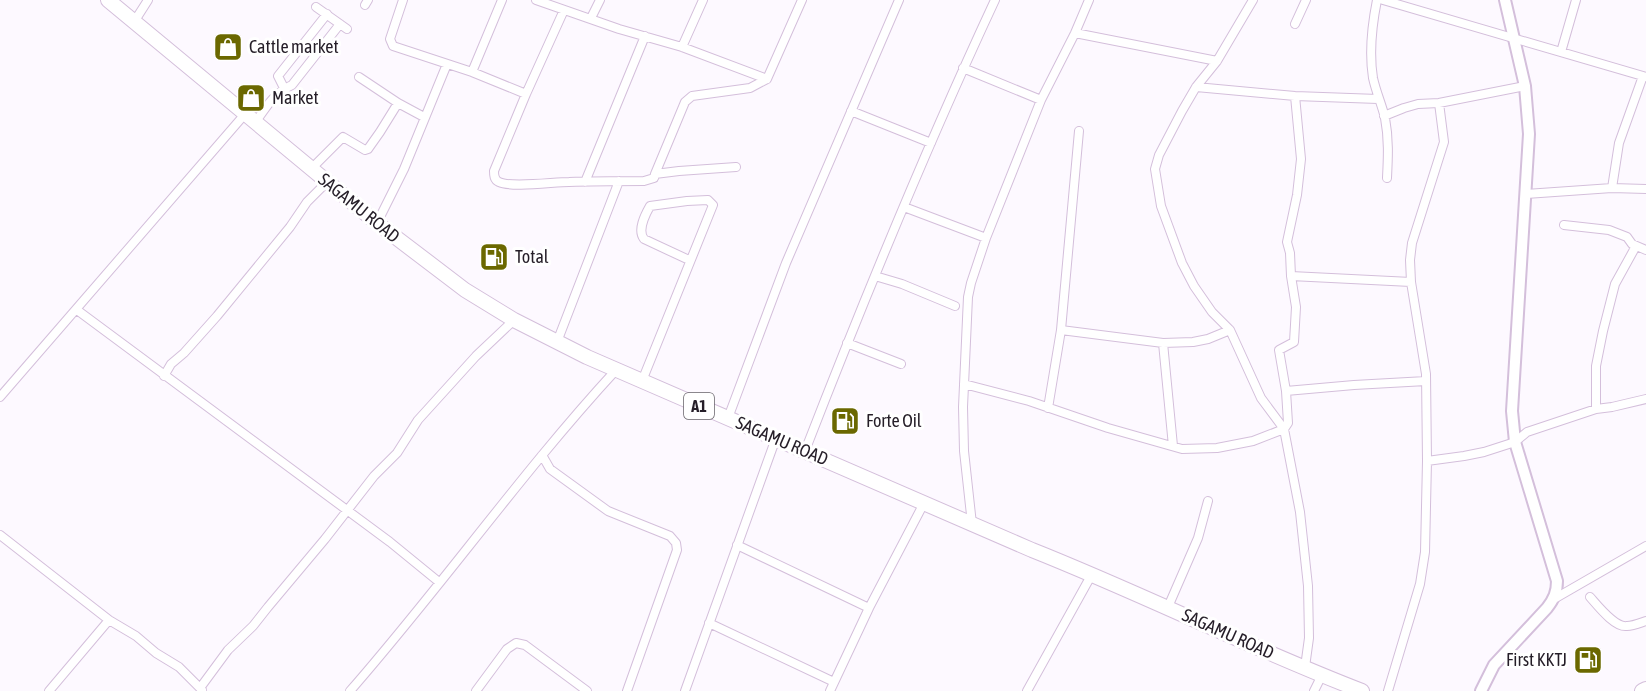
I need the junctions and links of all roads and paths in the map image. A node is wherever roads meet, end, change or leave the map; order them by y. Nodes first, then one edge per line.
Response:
1 (108, 0) edge
2 (148, 0) edge
3 (404, 0) edge
4 (502, 0) edge
5 (536, 0) edge
6 (600, 0) edge
7 (703, 0) edge
8 (802, 0) edge
9 (899, 0) edge
10 (994, 0) edge
11 (1089, 0) edge
12 (1253, 0) edge
13 (1306, 0) edge
14 (1377, 0) edge
15 (1383, 0) edge
16 (1505, 0) edge
17 (1576, 0) edge
18 (1397, 2) edge
19 (316, 7) dead end
20 (564, 10) junction
21 (327, 14) junction
22 (591, 18) junction
23 (134, 22) junction
24 (1295, 24) dead end
25 (1075, 33) junction
26 (645, 36) junction
27 (1513, 38) junction
28 (682, 47) junction
29 (1560, 52) junction
30 (1217, 61) junction
31 (447, 64) junction
32 (963, 68) junction
33 (472, 72) junction
34 (1644, 76) edge
35 (359, 77) dead end
36 (766, 79) junction
37 (1525, 86) junction
38 (1196, 87) junction
39 (284, 88) junction
40 (526, 94) junction
41 (1295, 96) junction
42 (1378, 99) junction
43 (1041, 100) junction
44 (398, 103) junction
45 (1439, 103) junction
46 (851, 111) junction
47 (1384, 116) junction
48 (424, 117) junction
49 (250, 119) junction
50 (1079, 131) dead end
51 (931, 143) junction
52 (736, 167) dead end
53 (311, 169) junction
54 (655, 174) junction
55 (1387, 178) dead end
56 (619, 181) junction
57 (327, 182) junction
58 (585, 182) junction
59 (1612, 188) junction
60 (1646, 189) edge
61 (1526, 194) junction
62 (904, 207) junction
63 (376, 223) junction
64 (1564, 225) dead end
65 (986, 238) junction
66 (1636, 246) junction
67 (1646, 250) edge
68 (689, 261) junction
69 (875, 276) junction
70 (1292, 276) junction
71 (1410, 282) junction
72 (955, 306) dead end
73 (77, 310) junction
74 (514, 320) junction
75 (1061, 330) junction
76 (1230, 330) junction
77 (557, 342) junction
78 (847, 343) junction
79 (1162, 343) junction
80 (901, 364) dead end
81 (616, 370) junction
82 (164, 376) junction
83 (642, 381) junction
84 (1426, 381) junction
85 (964, 384) junction
86 (1286, 391) junction
87 (0, 397) edge
88 (1646, 399) edge
89 (1048, 408) junction
90 (1596, 409) junction
91 (728, 418) junction
92 (1284, 429) junction
93 (776, 438) junction
94 (1515, 442) junction
95 (1173, 446) junction
96 (805, 451) junction
97 (542, 455) junction
98 (1427, 460) junction
99 (533, 466) junction
100 (550, 469) junction
101 (1208, 501) dead end
102 (924, 503) junction
103 (346, 511) junction
104 (972, 524) junction
105 (0, 535) edge
106 (737, 545) junction
107 (1646, 546) edge
108 (1092, 573) junction
109 (439, 582) junction
110 (1590, 597) dead end
111 (1554, 599) junction
112 (1168, 607) junction
113 (869, 608) junction
114 (110, 620) junction
115 (1646, 621) edge
116 (709, 623) junction
117 (1305, 667) junction
118 (1322, 675) junction
119 (834, 682) junction
120 (201, 690) edge
121 (353, 690) edge
122 (583, 690) edge
123 (49, 691) edge
124 (476, 691) edge
125 (627, 691) edge
126 (685, 691) edge
127 (830, 691) edge
128 (1027, 691) edge
129 (1314, 691) edge
130 (1362, 691) edge
131 (1388, 691) edge
132 (1481, 691) edge

1 - 23 highway, SAGAMU ROAD / A1
2 - 23 street
3 - 31 street
4 - 33 street
5 - 20 street
6 - 22 street
7 - 28 street
8 - 36 street
9 - 46 street
10 - 32 street
11 - 25 street
12 - 30 street
13 - 24 street
14 - 42 street
15 - 18 street
16 - 27 street
17 - 29 street
18 - 27 street
19 - 21 street
20 - 22 street
20 - 40 street
21 - 39 street
21 - 39 street
22 - 26 street
23 - 49 highway, SAGAMU ROAD / A1
25 - 30 street
25 - 43 street
26 - 28 street
26 - 58 street
27 - 29 street
27 - 37 street
28 - 36 street
29 - 34 street
30 - 38 street
31 - 33 street
31 - 48 street
32 - 43 street
32 - 51 street
33 - 40 street
34 - 59 street
35 - 44 street
36 - 54 street
37 - 45 street
37 - 61 street
38 - 41 street
38 - 76 street
39 - 49 street
40 - 58 street
41 - 42 street
41 - 70 street
42 - 47 street
43 - 65 street
44 - 48 street
44 - 53 street
45 - 47 street
45 - 71 street
46 - 51 street
46 - 91 street
47 - 55 street
48 - 63 street
49 - 53 highway, SAGAMU ROAD / A1
49 - 73 street
50 - 75 street
51 - 62 street
52 - 54 street
53 - 57 highway, SAGAMU ROAD / A1
54 - 56 street
56 - 58 street
56 - 77 street
57 - 63 highway, SAGAMU ROAD / A1
57 - 82 street
59 - 60 street
59 - 61 street
61 - 94 street
62 - 65 street
62 - 69 street
63 - 74 highway, SAGAMU ROAD / A1
64 - 66 street
65 - 85 street
66 - 67 street
66 - 90 street
68 - 68 street
68 - 83 street
69 - 72 street
69 - 78 street
70 - 71 street
70 - 86 street
71 - 84 street
73 - 82 street
73 - 87 street
74 - 77 highway, SAGAMU ROAD / A1
74 - 103 street
75 - 79 street
75 - 89 street
76 - 79 street
76 - 92 street
77 - 81 highway, SAGAMU ROAD / A1
78 - 80 street
78 - 96 street
79 - 95 street
81 - 83 highway, SAGAMU ROAD / A1
81 - 97 street
82 - 103 street
83 - 91 highway, SAGAMU ROAD / A1
84 - 86 street
84 - 98 street
85 - 89 street
85 - 104 street
86 - 92 street
88 - 90 street
89 - 95 street
90 - 94 street
91 - 93 highway, SAGAMU ROAD / A1
92 - 95 street
92 - 117 street
93 - 96 highway, SAGAMU ROAD / A1
93 - 106 street
94 - 98 street
94 - 111 street
96 - 102 highway, SAGAMU ROAD / A1
97 - 99 street
97 - 100 street
98 - 131 street
99 - 100 street
99 - 109 street
100 - 125 street
101 - 112 street
102 - 104 highway, SAGAMU ROAD / A1
102 - 113 street
103 - 109 street
103 - 120 street
104 - 108 highway, SAGAMU ROAD / A1
105 - 114 street
106 - 113 street
106 - 116 street
107 - 111 street
108 - 112 highway, SAGAMU ROAD / A1
108 - 128 street
109 - 121 street
110 - 115 street
111 - 132 street
112 - 117 highway, SAGAMU ROAD / A1
113 - 119 street
114 - 120 street
114 - 123 street
116 - 119 street
116 - 126 street
117 - 118 highway, SAGAMU ROAD / A1
118 - 129 street
118 - 130 highway, SAGAMU ROAD / A1
119 - 127 street
122 - 124 street

